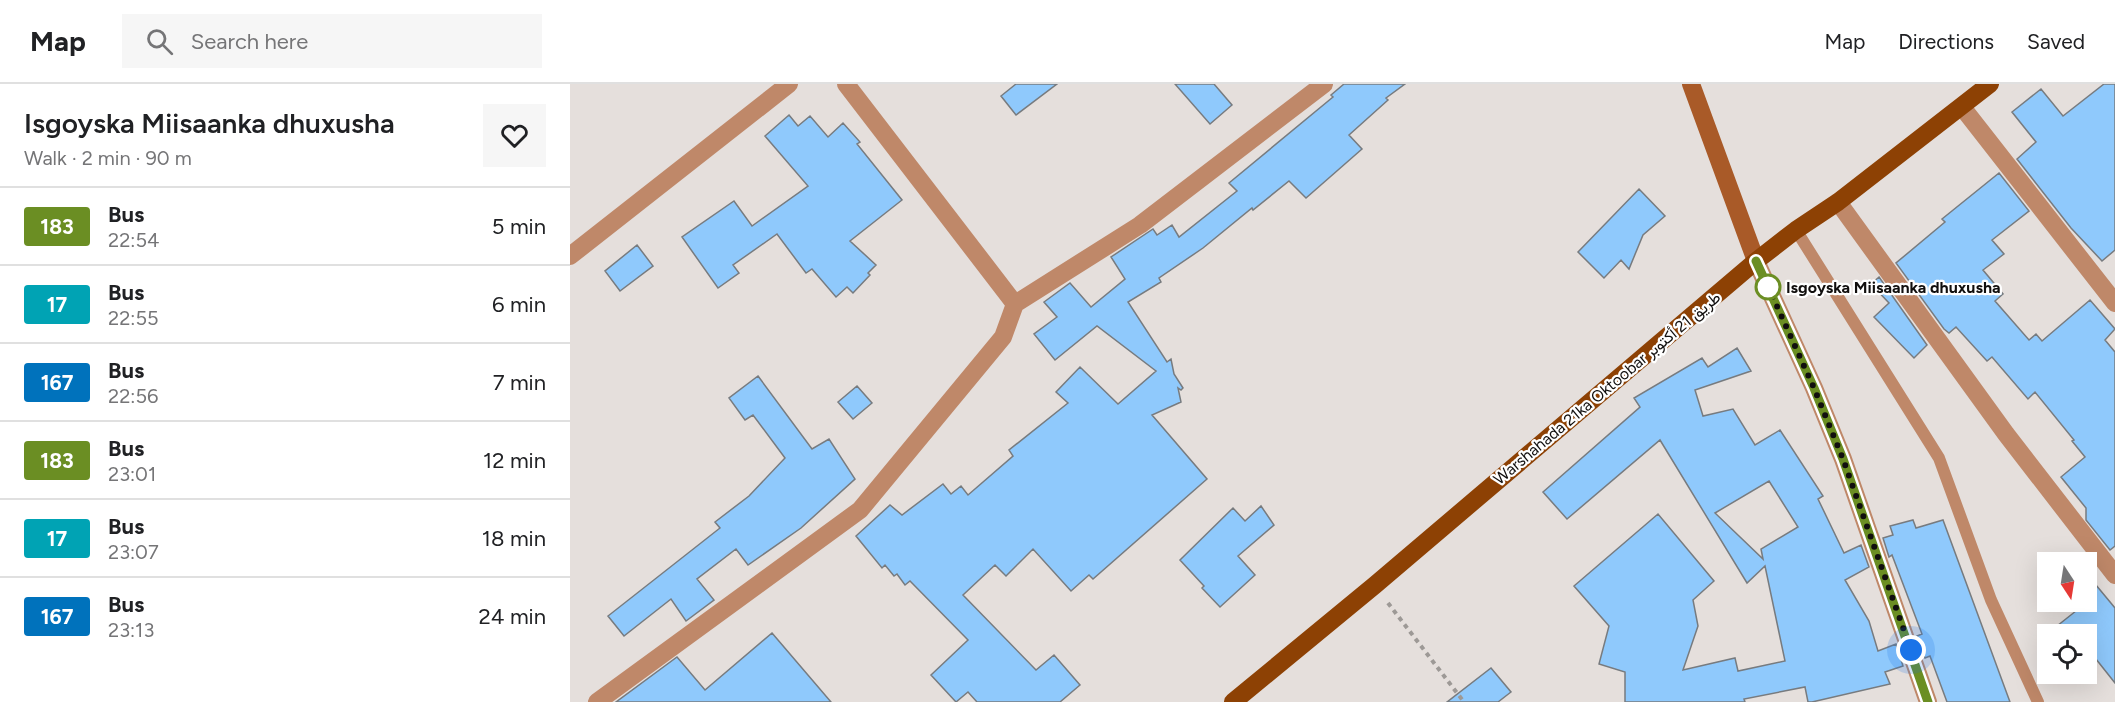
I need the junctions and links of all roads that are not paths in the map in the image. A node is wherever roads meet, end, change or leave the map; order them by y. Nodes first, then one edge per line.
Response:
1 (789, 84) edge
2 (846, 84) edge
3 (1324, 84) edge
4 (1691, 84) edge
5 (1990, 84) edge
6 (1962, 107) junction
7 (1838, 202) junction
8 (1796, 230) junction
9 (570, 256) edge
10 (1756, 261) junction
11 (2115, 303) edge
12 (1015, 304) junction
13 (2115, 575) edge
14 (597, 702) edge
15 (1233, 702) edge
16 (1928, 702) edge
17 (2038, 702) edge

1 - 9 street
2 - 12 street
3 - 12 street
4 - 10 main road
5 - 6 main road, Warshahada 21ka Oktoobar طريق 21 أكتوبر
6 - 7 main road, Warshahada 21ka Oktoobar طريق 21 أكتوبر
6 - 11 street
7 - 8 main road, Warshahada 21ka Oktoobar طريق 21 أكتوبر
7 - 13 street
8 - 10 main road, Warshahada 21ka Oktoobar طريق 21 أكتوبر
8 - 17 lane
10 - 15 main road, Warshahada 21ka Oktoobar طريق 21 أكتوبر
10 - 16 street
12 - 14 street

